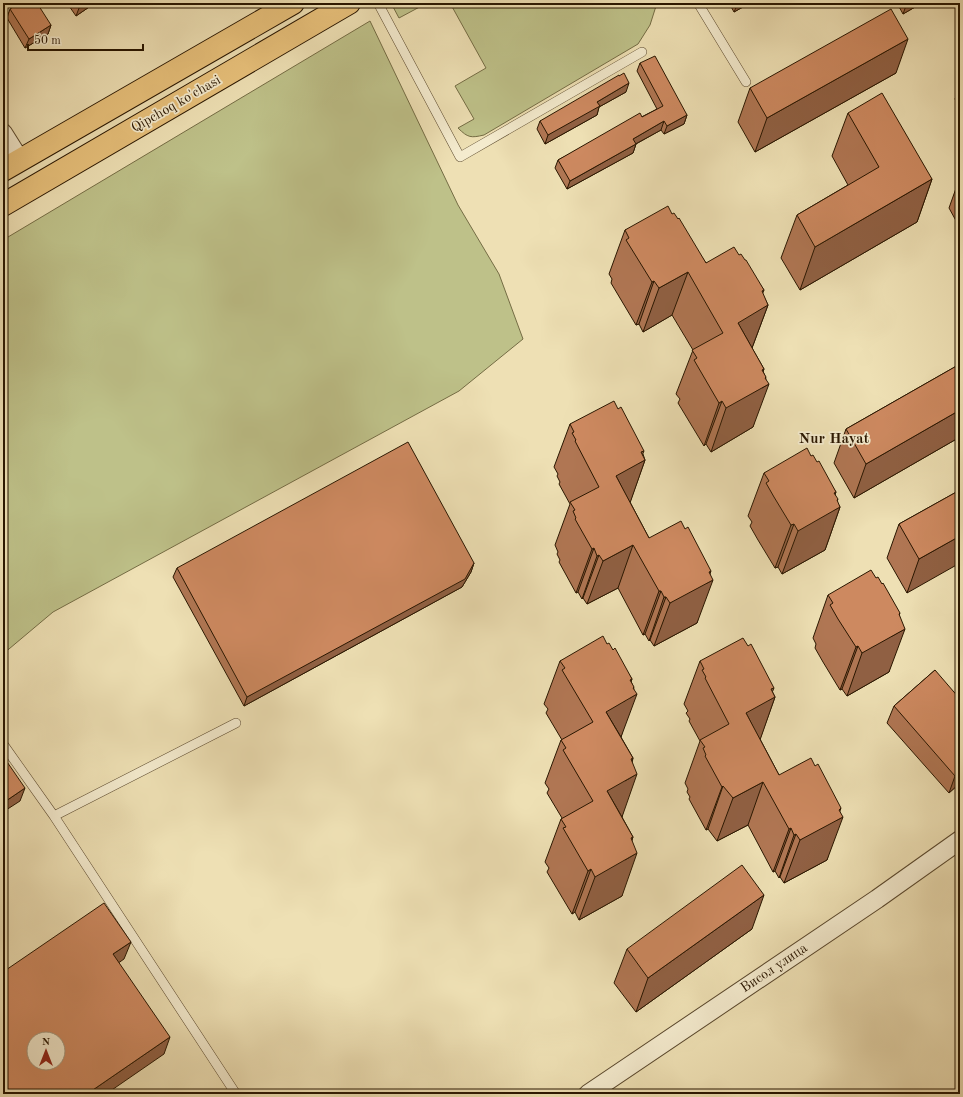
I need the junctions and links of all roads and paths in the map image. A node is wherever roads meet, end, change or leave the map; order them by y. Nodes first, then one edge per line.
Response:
1 (6, 3) edge
2 (292, 3) edge
3 (349, 3) edge
4 (378, 3) edge
5 (698, 3) edge
6 (3, 5) edge
7 (642, 52) dead end
8 (746, 82) dead end
9 (3, 133) edge
10 (64, 134) junction
11 (81, 160) junction
12 (11, 165) edge
13 (3, 205) edge
14 (236, 723) dead end
15 (3, 744) edge
16 (54, 816) junction
17 (960, 840) edge
18 (236, 1094) edge
19 (588, 1094) edge

1 - 6 street
2 - 10 main road, Qipchoq ko'chasi
3 - 11 main road, Qipchoq ko'chasi
4 - 7 lane
5 - 8 lane
9 - 12 street
10 - 11 main road
10 - 12 main road, Qipchoq ko'chasi
11 - 13 main road, Qipchoq ko'chasi
14 - 16 lane
15 - 16 lane
16 - 18 lane
17 - 19 street, Висол улица

